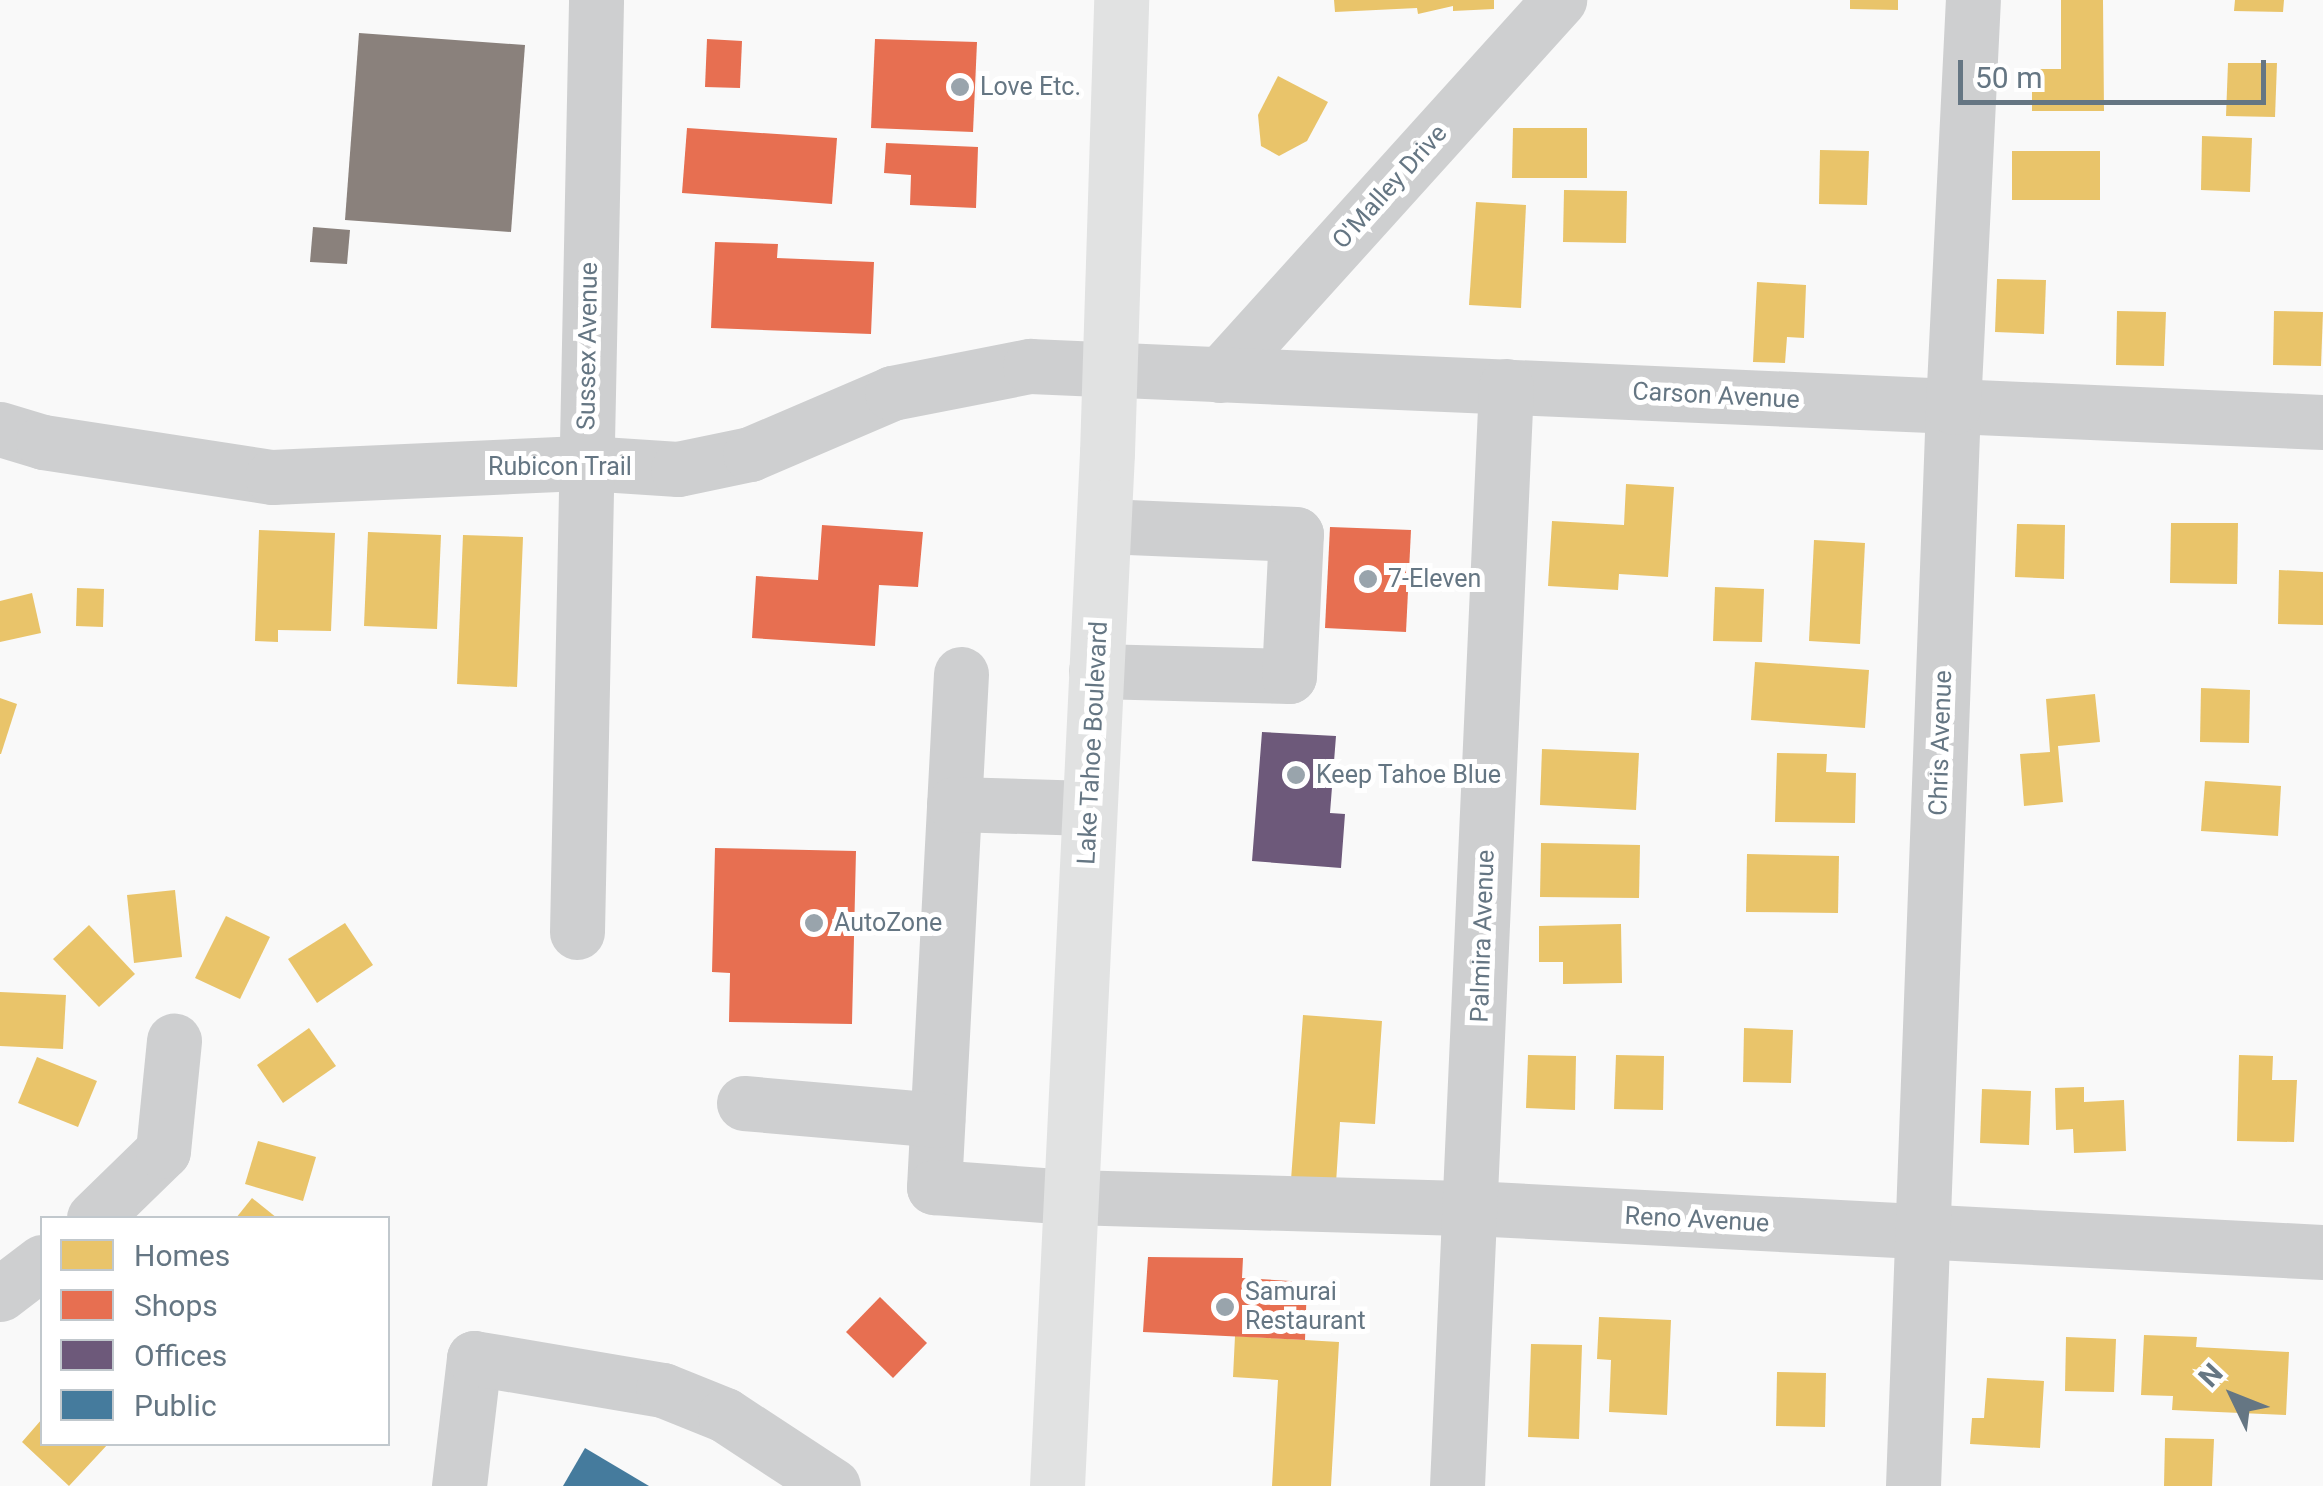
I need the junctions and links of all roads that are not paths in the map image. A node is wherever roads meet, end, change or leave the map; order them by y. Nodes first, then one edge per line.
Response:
1 (596, 0) edge
2 (1120, 0) edge
3 (1559, 0) edge
4 (1974, 0) edge
5 (1108, 371) junction
6 (1220, 375) junction
7 (1506, 386) junction
8 (1953, 407) junction
9 (2323, 422) edge
10 (0, 428) edge
11 (586, 463) junction
12 (1104, 526) junction
13 (1096, 670) junction
14 (961, 674) dead end
15 (954, 804) junction
16 (1090, 808) junction
17 (577, 932) dead end
18 (174, 1041) dead end
19 (744, 1104) dead end
20 (937, 1120) junction
21 (1070, 1197) junction
22 (1471, 1208) junction
23 (96, 1216) edge
24 (1925, 1232) junction
25 (2323, 1252) edge
26 (40, 1264) edge
27 (0, 1294) edge
28 (459, 1486) edge
29 (833, 1486) edge
30 (1057, 1486) edge
31 (1457, 1486) edge
32 (1913, 1486) edge

1 - 11 street, Sussex Avenue
2 - 5 highway, Lake Tahoe Boulevard
3 - 6 street, O'Malley Drive
4 - 8 street, Chris Avenue
5 - 6 street, Carson Avenue
5 - 11 street, Rubicon Trail
5 - 12 highway, Lake Tahoe Boulevard
6 - 7 street, Carson Avenue
7 - 8 street, Carson Avenue
7 - 22 street, Palmira Avenue
8 - 9 street, Carson Avenue
8 - 24 street, Chris Avenue
10 - 11 street, Rubicon Trail
11 - 17 street, Sussex Avenue
12 - 13 highway, Lake Tahoe Boulevard
12 - 13 street
13 - 16 highway, Lake Tahoe Boulevard
14 - 15 street
15 - 16 street
15 - 20 street
16 - 21 highway, Lake Tahoe Boulevard
18 - 23 street
19 - 20 street
20 - 21 street, Reno Avenue
21 - 22 street, Reno Avenue
21 - 30 highway, Lake Tahoe Boulevard
22 - 24 street, Reno Avenue
22 - 31 street, Palmira Avenue
24 - 25 street, Reno Avenue
24 - 32 street, Chris Avenue
26 - 27 street
28 - 29 street

